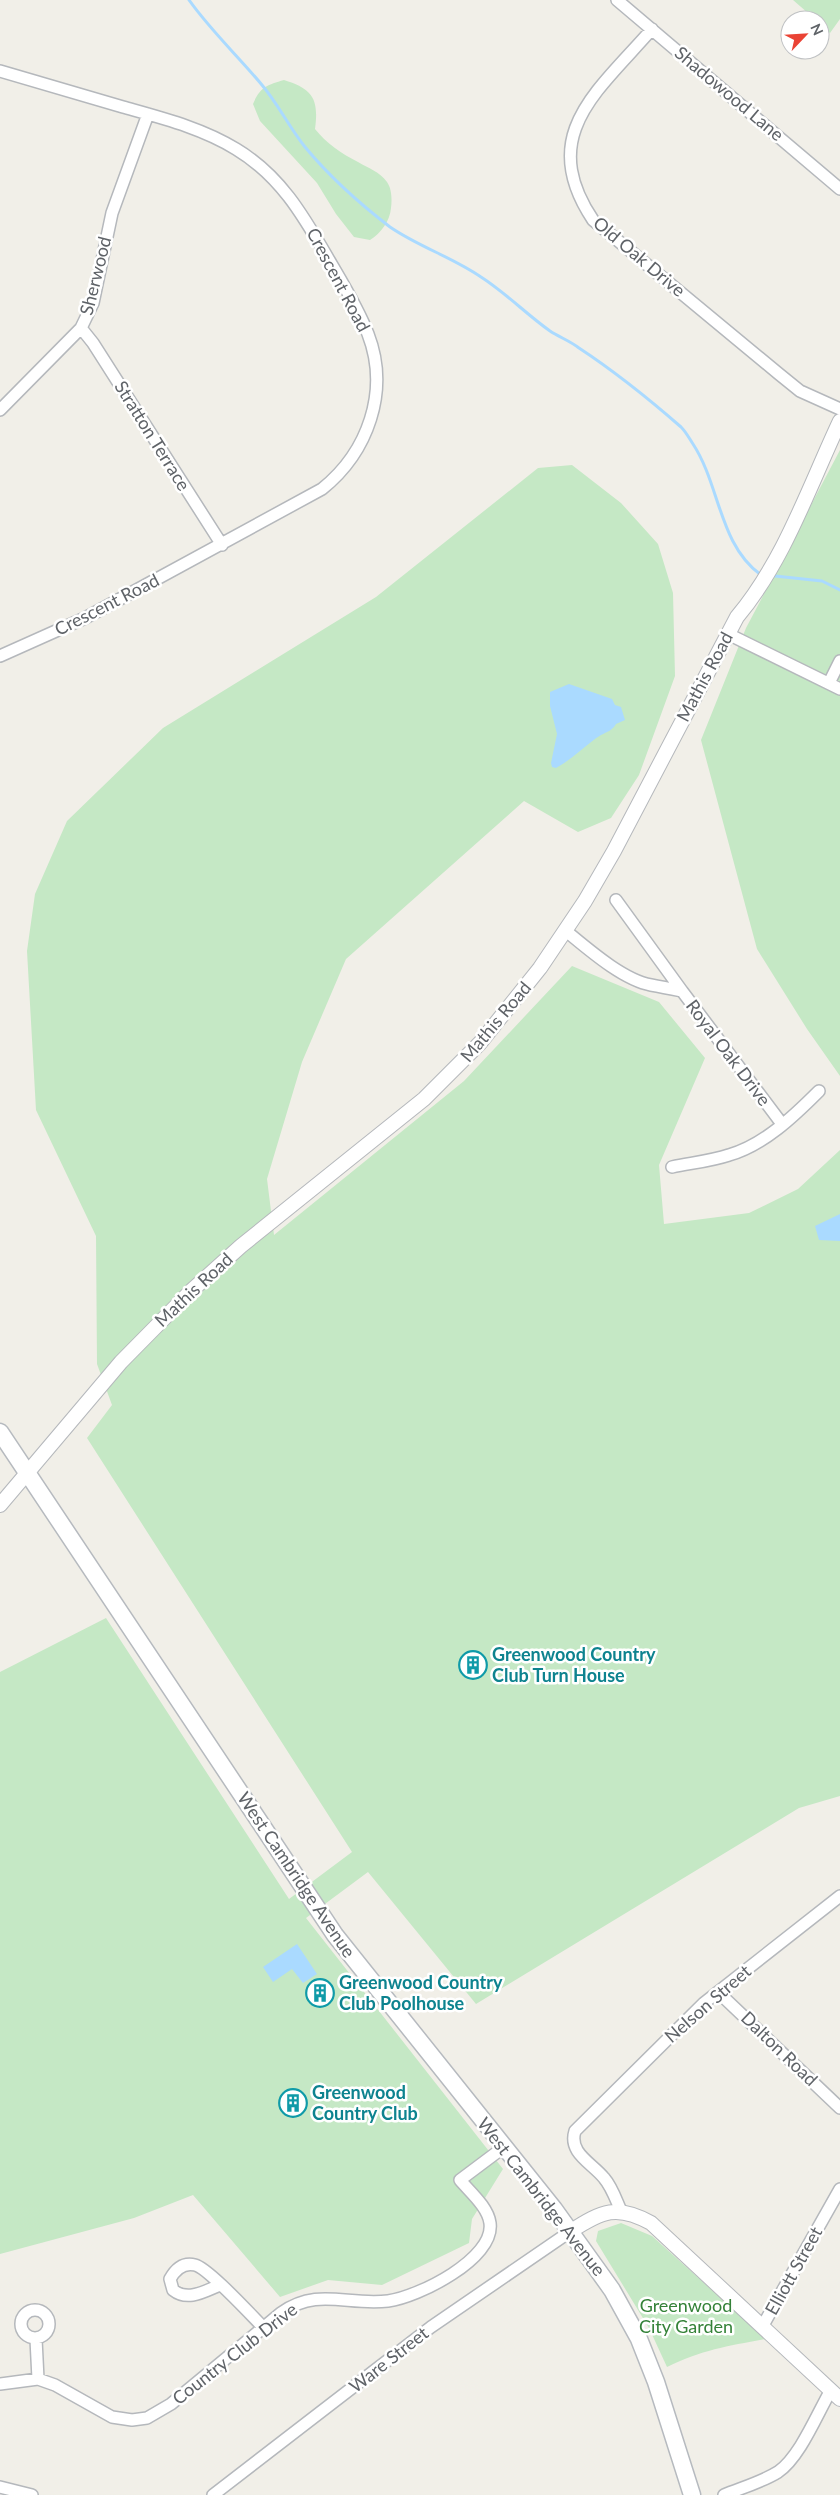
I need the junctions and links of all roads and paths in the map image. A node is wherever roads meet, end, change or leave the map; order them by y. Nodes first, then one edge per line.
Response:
1 (618, 0) edge
2 (652, 30) junction
3 (0, 71) edge
4 (148, 114) junction
5 (840, 188) edge
6 (81, 328) junction
7 (840, 409) edge
8 (0, 410) edge
9 (840, 421) edge
10 (222, 544) junction
11 (728, 634) junction
12 (0, 656) edge
13 (840, 661) edge
14 (828, 683) junction
15 (840, 689) edge
16 (616, 900) dead end
17 (566, 931) junction
18 (682, 991) junction
19 (819, 1090) dead end
20 (782, 1124) junction
21 (672, 1167) dead end
22 (0, 1432) edge
23 (27, 1473) junction
24 (0, 1505) edge
25 (840, 1896) edge
26 (718, 1992) junction
27 (840, 2108) edge
28 (504, 2147) junction
29 (840, 2189) edge
30 (620, 2210) junction
31 (571, 2231) junction
32 (220, 2285) dead end
33 (263, 2327) junction
34 (762, 2327) junction
35 (36, 2339) dead end
36 (38, 2379) junction
37 (0, 2384) edge
38 (835, 2394) edge
39 (0, 2487) edge
40 (32, 2495) edge
41 (213, 2495) edge
42 (692, 2495) edge
43 (724, 2495) edge

1 - 2 street, Shadowood Lane
2 - 5 street, Shadowood Lane
2 - 7 street, Old Oak Drive
3 - 4 street, Crescent Road
4 - 6 street, Sherwood
4 - 10 street, Crescent Road
6 - 8 street, Sherwood
6 - 10 street, Stratton Terrace
9 - 11 street, Mathis Road
10 - 12 street, Crescent Road
11 - 14 street
11 - 17 street, Mathis Road
13 - 14 street
14 - 15 street
16 - 18 street
17 - 18 street, Royal Oak Drive
17 - 23 street, Mathis Road
18 - 20 street, Royal Oak Drive
19 - 20 street
20 - 21 street
22 - 23 main road, West Cambridge Avenue
23 - 24 street, Mathis Road
23 - 28 main road, West Cambridge Avenue
25 - 26 street, Nelson Street
26 - 27 street, Dalton Road
26 - 30 street, Nelson Street
28 - 31 main road, West Cambridge Avenue
28 - 33 street, Country Club Drive
29 - 34 street, Elliott Street
30 - 31 street
30 - 34 street
31 - 41 street, Ware Street
31 - 42 main road, West Cambridge Avenue
32 - 33 street
33 - 36 street, Country Club Drive
34 - 38 street
35 - 36 street
36 - 37 street, Country Club Drive
38 - 43 street
39 - 40 street

